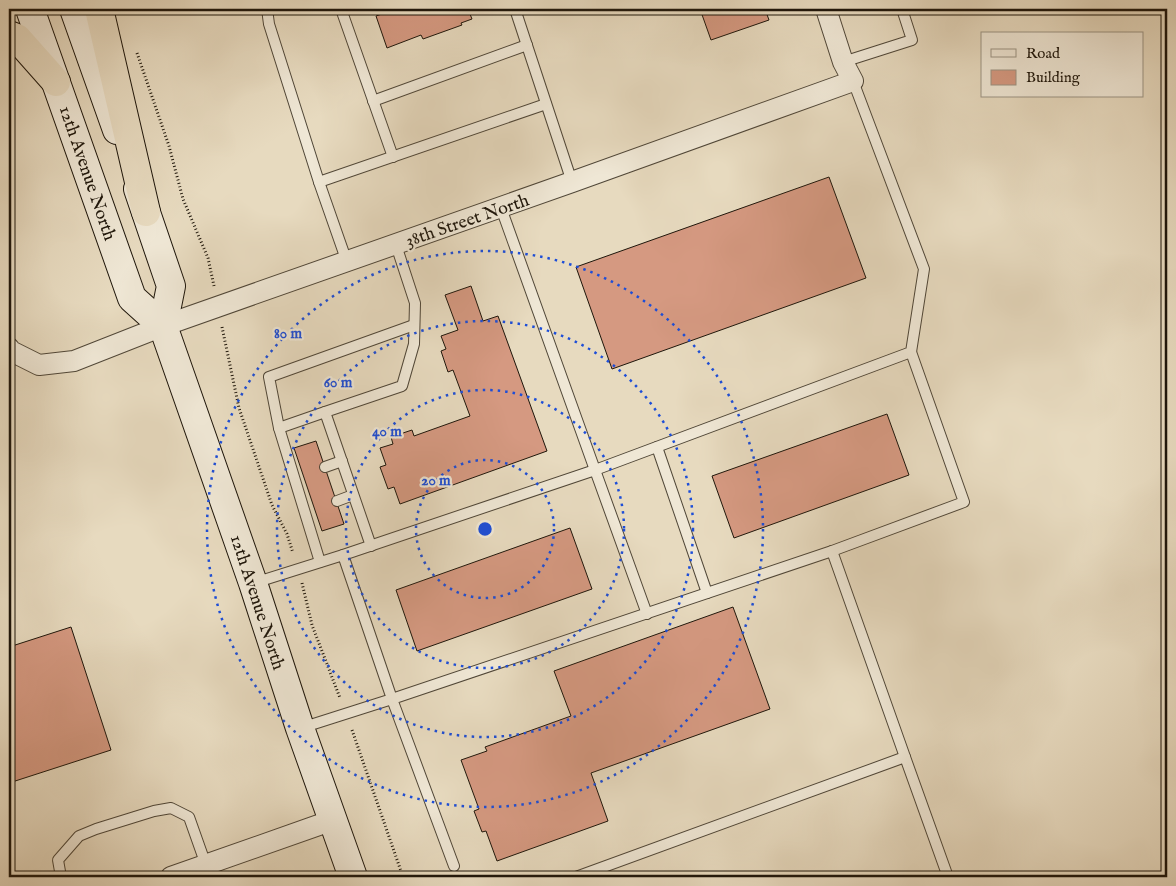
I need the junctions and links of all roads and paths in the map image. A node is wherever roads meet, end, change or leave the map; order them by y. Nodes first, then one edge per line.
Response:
1 (30, 9) edge
2 (74, 9) edge
3 (99, 9) edge
4 (267, 9) edge
5 (341, 9) edge
6 (515, 9) edge
7 (826, 9) edge
8 (902, 9) edge
9 (9, 35) edge
10 (527, 45) junction
11 (136, 49) dead end
12 (843, 62) junction
13 (853, 81) junction
14 (56, 82) junction
15 (373, 100) junction
16 (546, 104) junction
17 (393, 157) junction
18 (319, 182) junction
19 (572, 182) junction
20 (501, 208) junction
21 (146, 212) junction
22 (396, 245) junction
23 (347, 262) junction
24 (218, 307) junction
25 (414, 325) junction
26 (164, 326) junction
27 (9, 348) edge
28 (911, 352) junction
29 (325, 412) junction
30 (278, 428) junction
31 (658, 447) junction
32 (342, 461) junction
33 (325, 467) dead end
34 (595, 470) junction
35 (353, 495) junction
36 (337, 501) dead end
37 (371, 546) junction
38 (832, 551) junction
39 (343, 555) junction
40 (320, 562) junction
41 (298, 569) junction
42 (253, 583) junction
43 (707, 593) junction
44 (647, 614) junction
45 (392, 699) junction
46 (346, 714) junction
47 (300, 728) junction
48 (905, 757) junction
49 (333, 820) junction
50 (454, 866) dead end
51 (189, 873) edge
52 (61, 877) edge
53 (353, 877) edge
54 (403, 877) edge
55 (576, 877) edge
56 (948, 877) edge

1 - 14 main road, 12th Avenue North
2 - 21 main road
3 - 21 highway
4 - 18 lane
5 - 15 lane
6 - 10 lane
7 - 12 street
8 - 12 lane
9 - 14 highway
10 - 15 lane
10 - 16 lane
11 - 24 path
12 - 13 street
13 - 19 street, 38th Street North
13 - 28 lane
14 - 26 main road, 12th Avenue North
15 - 17 lane
16 - 17 lane
16 - 19 lane
17 - 18 lane
18 - 23 lane
19 - 20 street, 38th Street North
20 - 22 street, 38th Street North
20 - 34 lane
21 - 26 main road
22 - 23 street, 38th Street North
22 - 25 lane
23 - 24 street, 38th Street North
24 - 26 street, 38th Street North
24 - 41 path
25 - 29 lane
25 - 30 lane
26 - 27 street, 38th Street North
26 - 42 main road, 12th Avenue North
28 - 31 lane
28 - 38 lane
29 - 30 lane
29 - 32 lane
30 - 40 lane
31 - 34 lane
31 - 43 lane
32 - 33 lane
32 - 35 lane
34 - 37 lane
34 - 44 lane
35 - 36 lane
35 - 37 lane
37 - 39 lane
38 - 43 lane
38 - 48 lane
39 - 40 lane
39 - 45 lane
40 - 41 lane
41 - 42 lane
41 - 46 path
42 - 47 main road, 12th Avenue North
43 - 44 lane
44 - 45 lane
45 - 46 lane
45 - 50 lane
46 - 47 lane
46 - 54 path
47 - 49 main road, 12th Avenue North
48 - 55 lane
48 - 56 lane
49 - 51 street
49 - 53 main road, 12th Avenue North
51 - 52 lane

